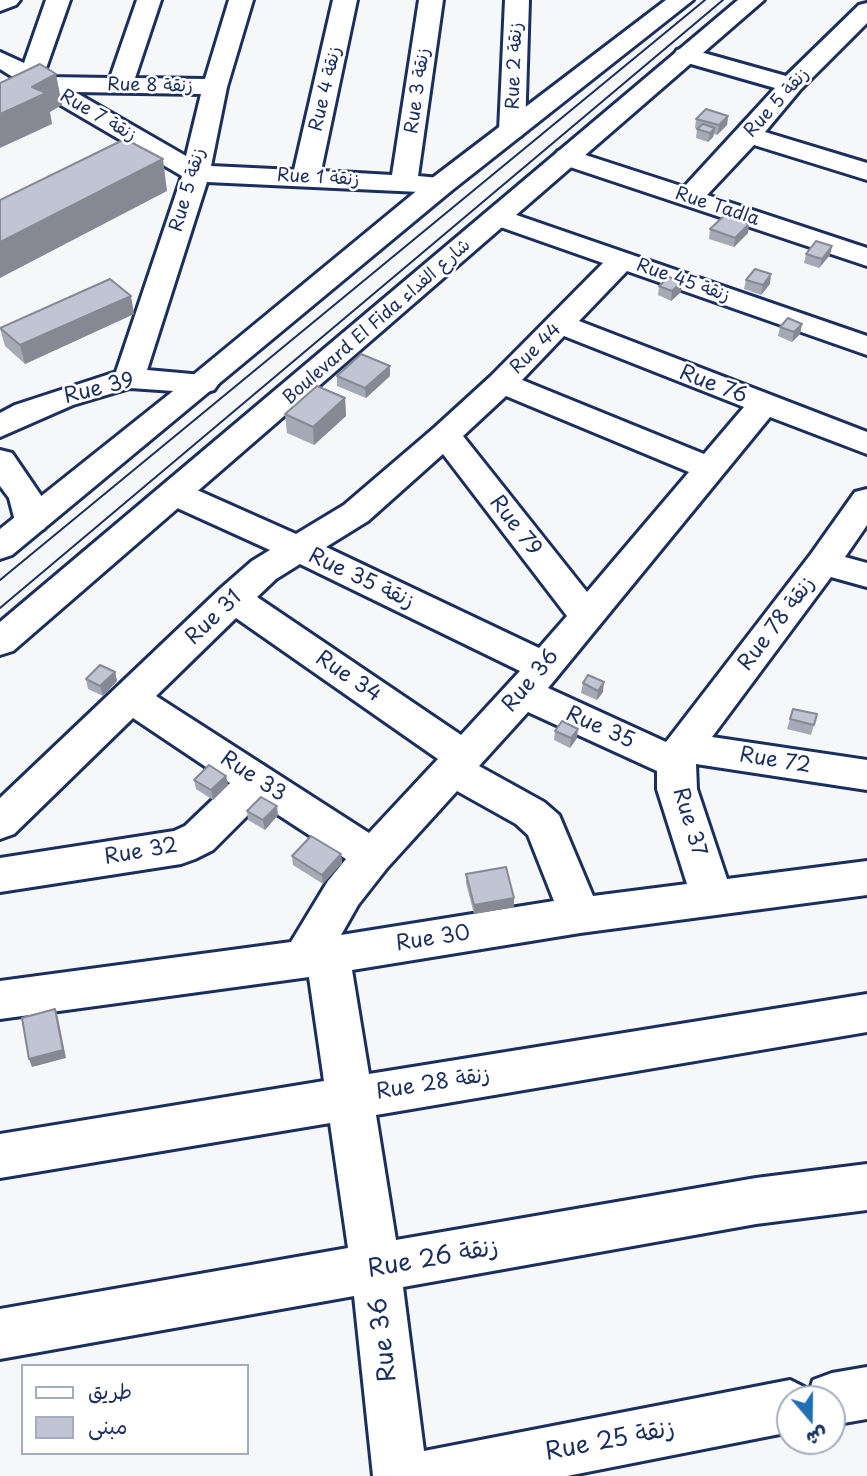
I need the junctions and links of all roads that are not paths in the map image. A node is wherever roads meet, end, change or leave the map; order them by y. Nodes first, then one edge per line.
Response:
1 (8, 0) edge
2 (58, 0) edge
3 (149, 0) edge
4 (241, 0) edge
5 (345, 0) edge
6 (431, 0) edge
7 (517, 0) edge
8 (752, 0) edge
9 (673, 2) edge
10 (0, 4) edge
11 (867, 10) edge
12 (686, 55) junction
13 (0, 59) edge
14 (37, 81) junction
15 (120, 85) junction
16 (791, 85) junction
17 (215, 87) junction
18 (0, 105) edge
19 (512, 131) junction
20 (749, 135) junction
21 (566, 157) junction
22 (867, 172) edge
23 (196, 173) junction
24 (306, 177) junction
25 (404, 181) junction
26 (441, 185) junction
27 (690, 197) junction
28 (499, 217) junction
29 (867, 257) edge
30 (622, 259) junction
31 (560, 324) junction
32 (867, 346) edge
33 (129, 378) junction
34 (203, 383) junction
35 (502, 383) junction
36 (763, 405) junction
37 (0, 426) edge
38 (445, 435) junction
39 (867, 444) edge
40 (0, 461) edge
41 (708, 468) junction
42 (176, 494) junction
43 (867, 500) edge
44 (32, 521) junction
45 (0, 547) edge
46 (297, 548) junction
47 (823, 563) junction
48 (867, 575) edge
49 (233, 598) junction
50 (586, 616) junction
51 (0, 642) edge
52 (534, 680) junction
53 (132, 699) junction
54 (680, 755) junction
55 (458, 763) junction
56 (867, 775) edge
57 (258, 780) junction
58 (0, 823) edge
59 (373, 856) junction
60 (0, 875) edge
61 (867, 878) edge
62 (712, 897) junction
63 (580, 915) junction
64 (316, 958) junction
65 (0, 1000) edge
66 (867, 1013) edge
67 (350, 1098) junction
68 (0, 1156) edge
69 (867, 1187) edge
70 (376, 1269) junction
71 (0, 1334) edge
72 (867, 1393) edge
73 (846, 1397) edge
74 (776, 1409) edge
75 (400, 1476) edge
76 (429, 1476) edge

1 - 10 street
2 - 14 street
3 - 15 street
4 - 17 street, Rue 5 زنقة
5 - 24 street, Rue 4 زنقة
6 - 25 street, Rue 3 زنقة
7 - 19 street, Rue 2 زنقة
8 - 12 street, Boulevard El Fida شارع الفداء
9 - 19 street
11 - 16 street, Rue 5 زنقة
12 - 16 street
12 - 21 street, Boulevard El Fida شارع الفداء
13 - 14 street, Rue 7 زنقة
14 - 15 street, Rue 8 زنقة
14 - 18 street
14 - 23 street, Rue 7 زنقة
15 - 17 street, Rue 8 زنقة
16 - 20 street, Rue 5 زنقة
17 - 23 street, Rue 5 زنقة
19 - 26 street
20 - 22 street
20 - 27 street, Rue 5 زنقة
21 - 27 street, Rue Tadla
21 - 28 street, Boulevard El Fida شارع الفداء
23 - 24 street, Rue 1 زنقة
23 - 33 street, Rue 5 زنقة
24 - 25 street, Rue 1 زنقة
25 - 26 street, Rue 1 زنقة
26 - 34 street
27 - 29 street, Rue Tadla
28 - 30 street, Rue 45 زنقة
28 - 42 street, Boulevard El Fida شارع الفداء
30 - 31 street, Rue 44
30 - 32 street, Rue 45 زنقة
31 - 35 street, Rue 44
31 - 36 street, Rue 76
33 - 34 street, Rue 39
33 - 37 street, Rue 39
34 - 44 street
35 - 38 street, Rue 44
35 - 41 street
36 - 39 street, Rue 76
36 - 41 street, Rue 36
38 - 46 street, Rue 31
38 - 50 street, Rue 79
40 - 44 street
41 - 50 street, Rue 36
42 - 46 street, Rue 35 زنقة
42 - 51 street, Boulevard El Fida شارع الفداء
43 - 47 street, Rue 78 زنقة
44 - 45 street
46 - 49 street, Rue 31
46 - 52 street, Rue 35 زنقة
47 - 48 street
47 - 54 street, Rue 78 زنقة
49 - 53 street, Rue 31
49 - 55 street, Rue 34
50 - 52 street, Rue 36
52 - 54 street, Rue 35
52 - 55 street, Rue 36
53 - 57 street, Rue 33
53 - 58 street, Rue 31
54 - 56 street, Rue 72
54 - 62 street, Rue 37
55 - 59 street, Rue 36
55 - 63 street, Rue 34
57 - 59 street, Rue 33
57 - 60 street, Rue 32
59 - 64 street, Rue 36
61 - 62 street, Rue 30
62 - 63 street, Rue 30
63 - 64 street, Rue 30
64 - 65 street, Rue 30
64 - 67 street, Rue 36
66 - 67 street, Rue 28 زنقة
67 - 68 street, Rue 28 زنقة
67 - 70 street, Rue 36
69 - 70 street, Rue 26 زنقة
70 - 71 street, Rue 26 زنقة
70 - 75 street, Rue 36
72 - 73 street
74 - 76 street, Rue 25 زنقة

